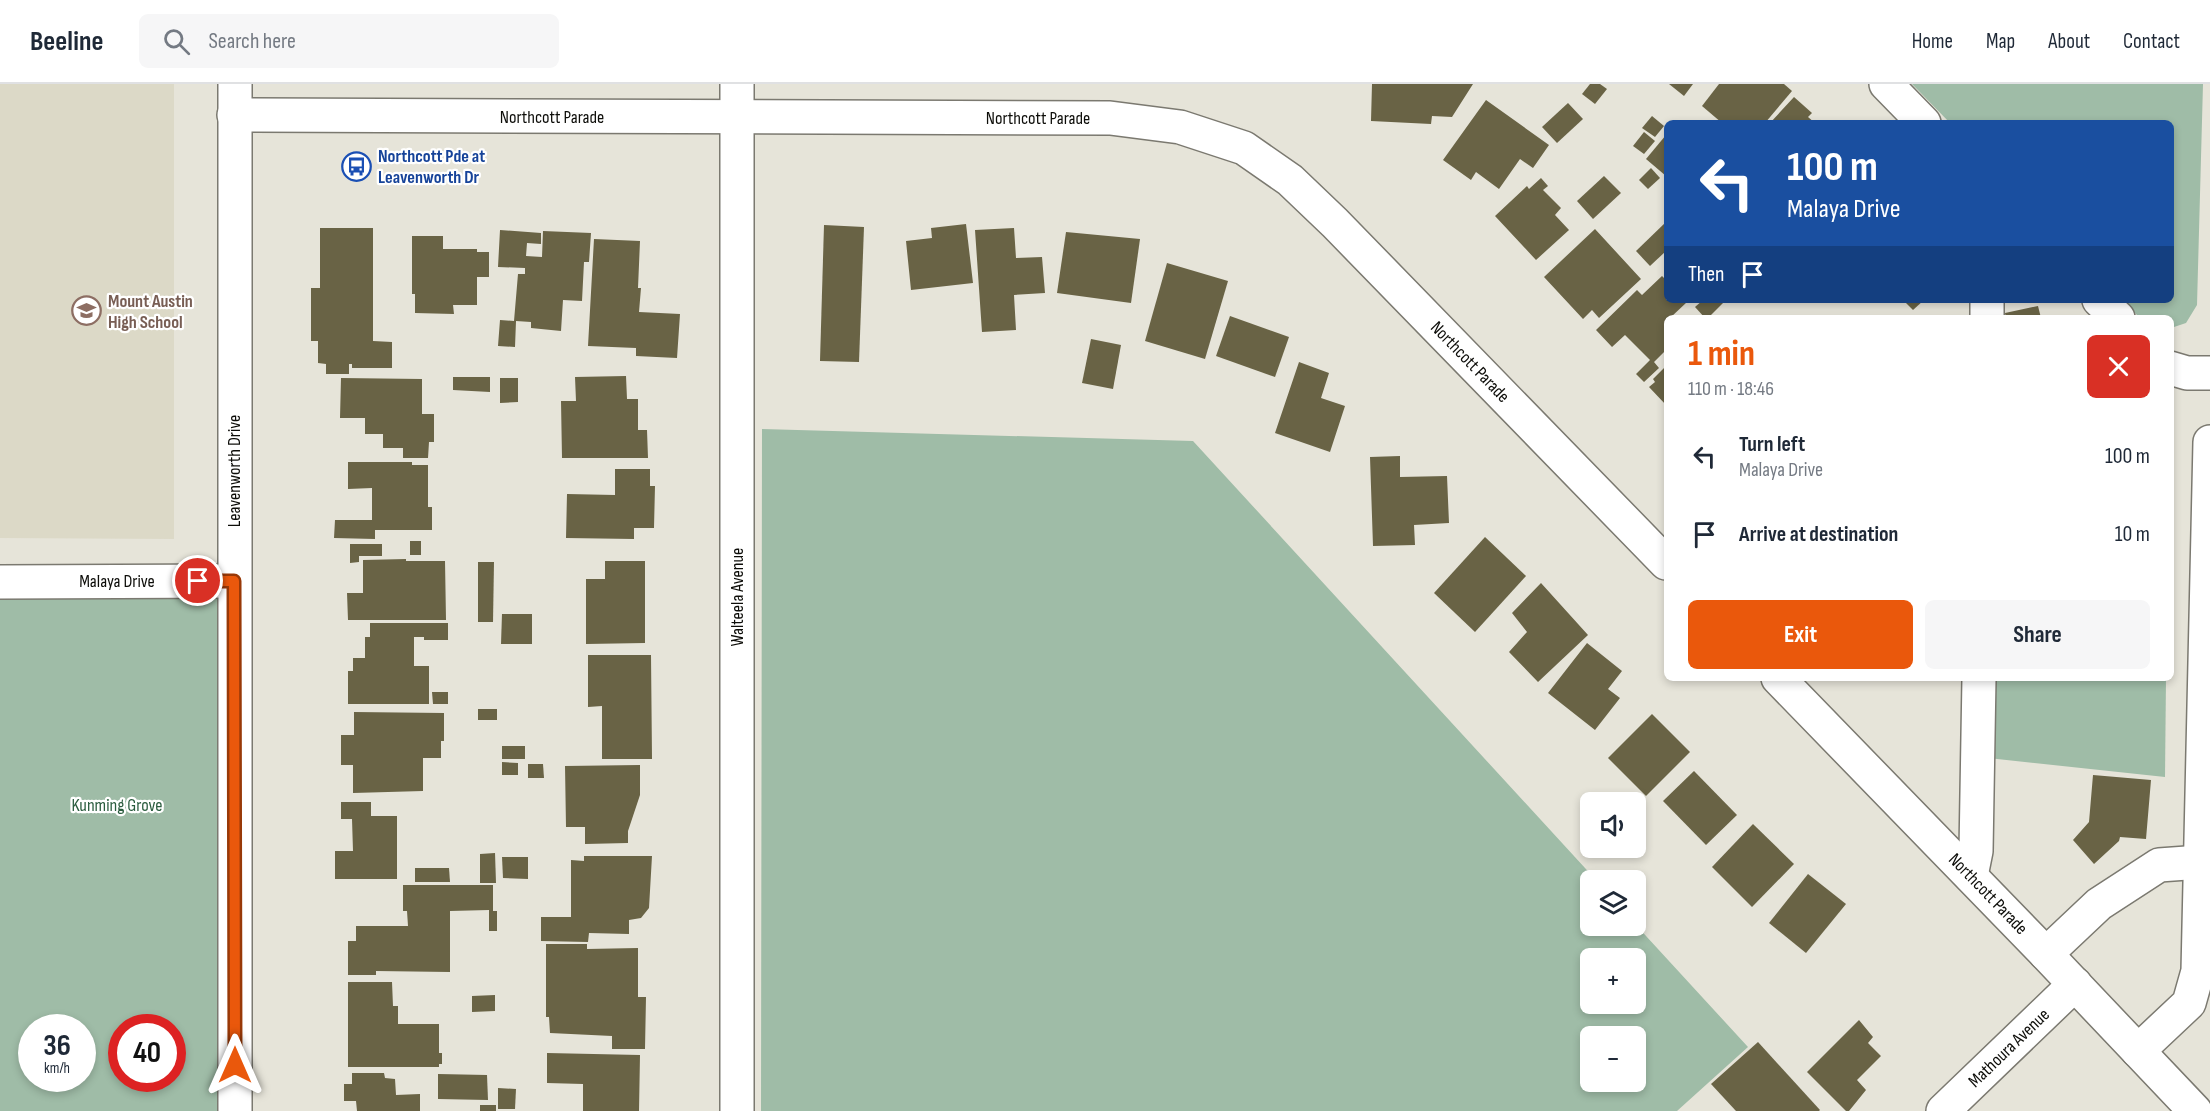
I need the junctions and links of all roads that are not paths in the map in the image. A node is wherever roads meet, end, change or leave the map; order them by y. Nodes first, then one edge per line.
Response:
1 (737, 84) edge
2 (1886, 84) edge
3 (235, 100) edge
4 (737, 118) junction
5 (1921, 120) edge
6 (2102, 303) edge
7 (2115, 315) edge
8 (2174, 369) edge
9 (2210, 373) edge
10 (2210, 442) edge
11 (1664, 561) edge
12 (234, 581) junction
13 (0, 582) edge
14 (1781, 681) edge
15 (1979, 681) edge
16 (2201, 862) junction
17 (1971, 876) junction
18 (2046, 954) junction
19 (2075, 984) junction
20 (2138, 1051) junction
21 (235, 1111) edge
22 (737, 1111) edge
23 (1943, 1111) edge
24 (2195, 1111) edge

1 - 4 street, Walteela Avenue
2 - 5 street
3 - 4 street, Northcott Parade
3 - 12 street, Leavenworth Drive
4 - 11 street, Northcott Parade
4 - 22 street, Walteela Avenue
6 - 7 street
8 - 9 street
10 - 16 street
12 - 13 street, Malaya Drive
12 - 21 street, Leavenworth Drive
14 - 17 street, Northcott Parade
15 - 17 street
16 - 18 street
16 - 20 street
17 - 18 street, Northcott Parade
18 - 19 street, Northcott Parade
19 - 20 street, Northcott Parade
19 - 23 street, Mathoura Avenue
20 - 24 street, Northcott Parade

